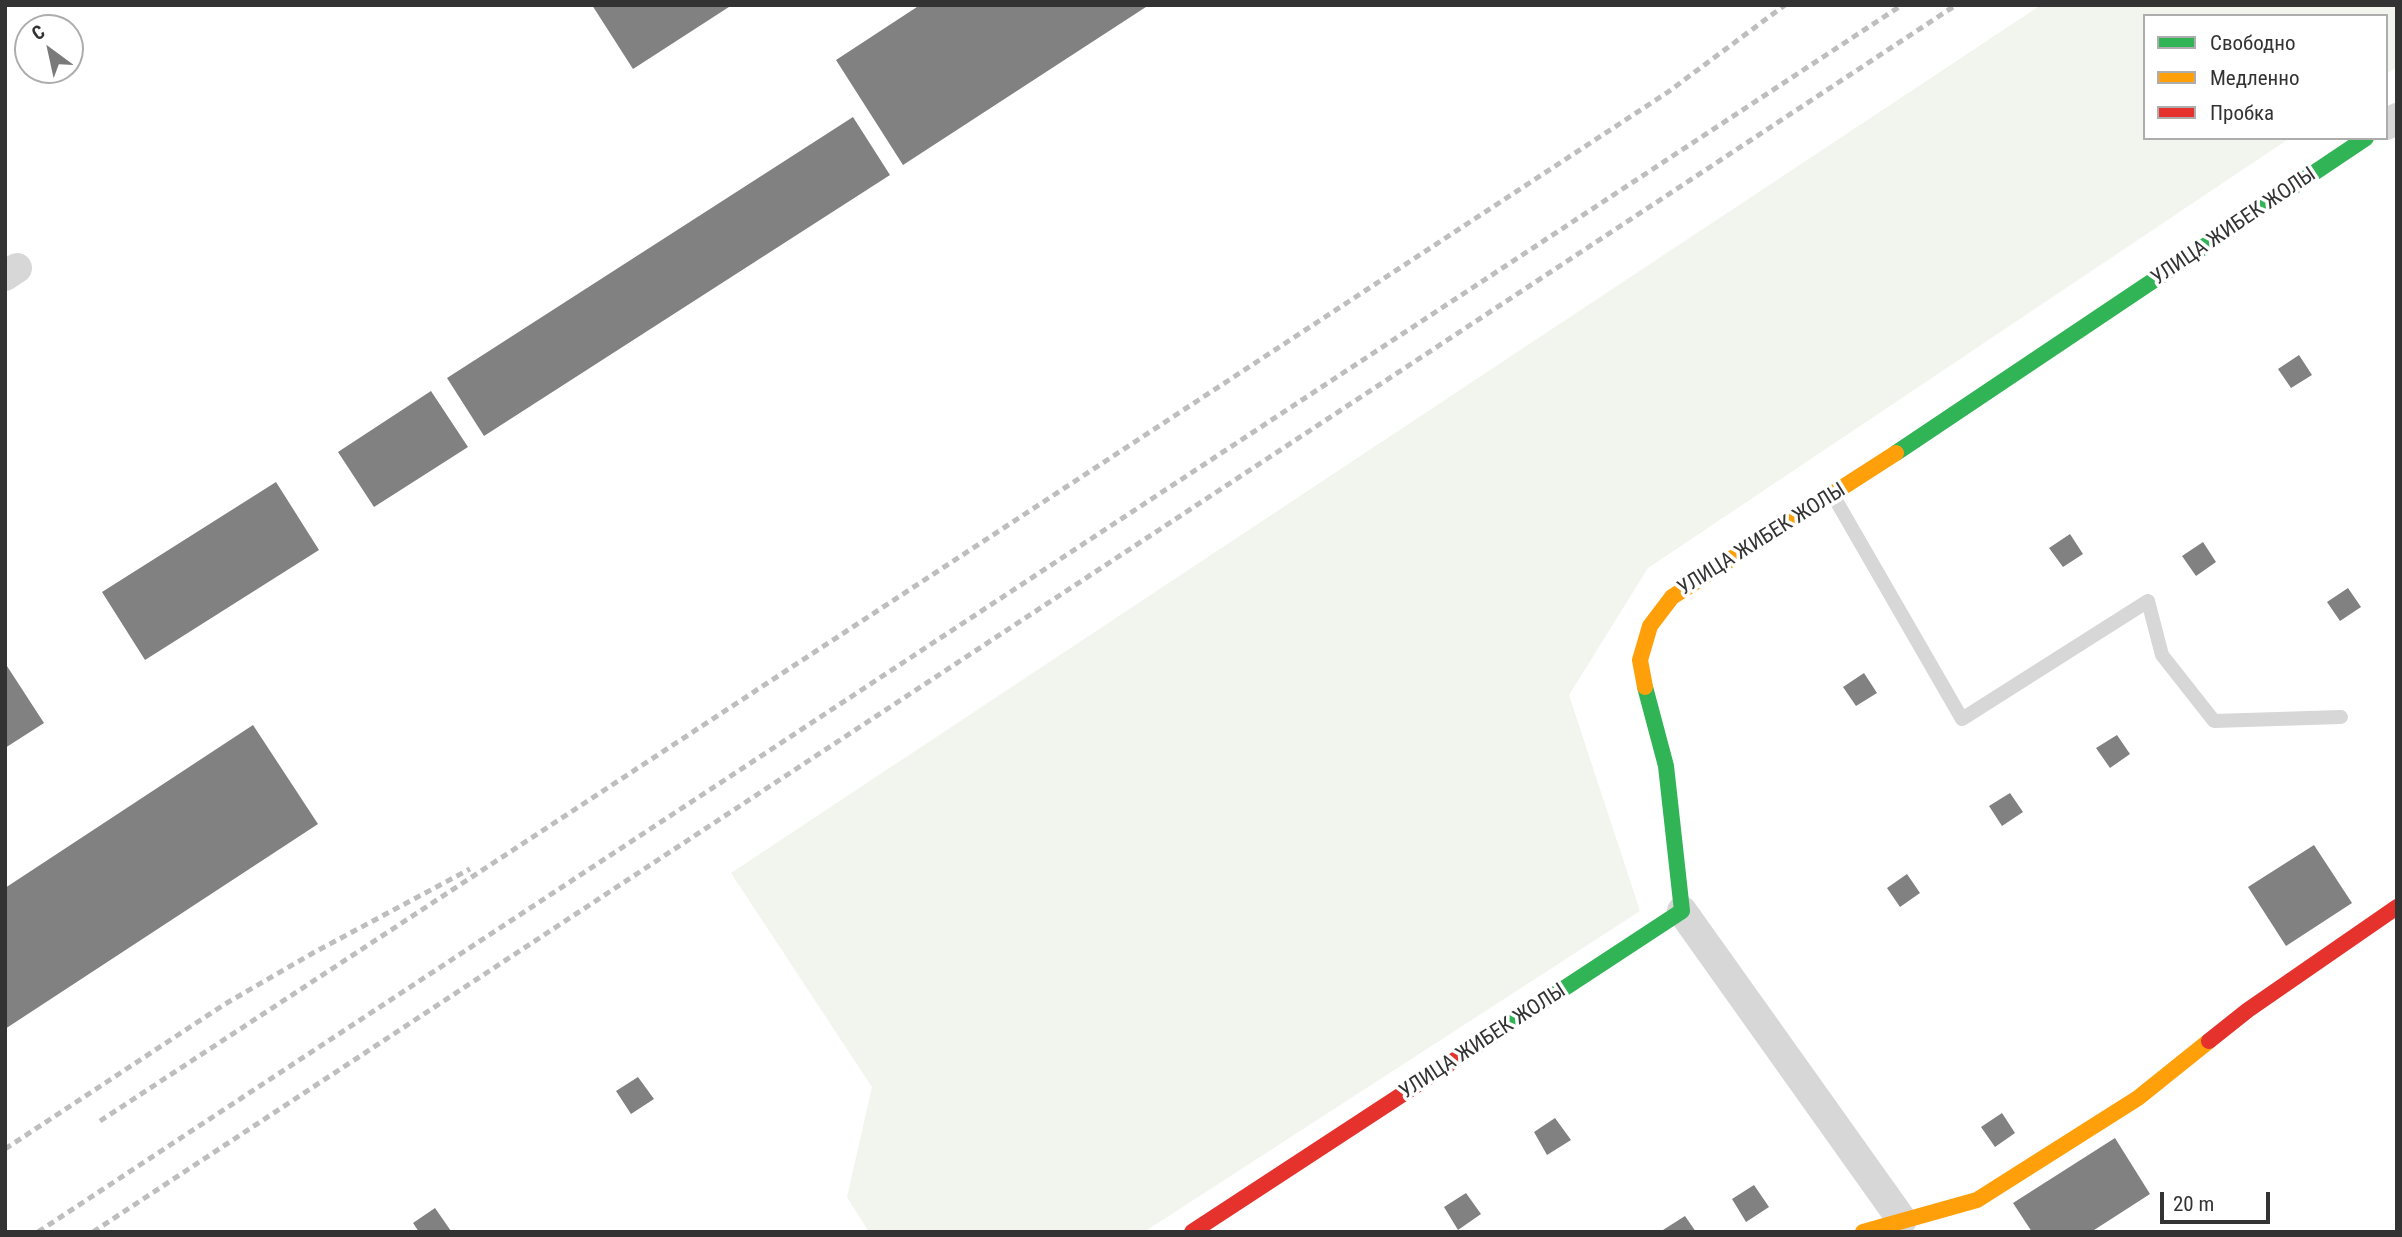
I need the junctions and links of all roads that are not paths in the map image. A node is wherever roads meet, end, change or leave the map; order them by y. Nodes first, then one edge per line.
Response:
1 (2363, 140) edge
2 (1833, 495) junction
3 (2342, 717) dead end
4 (2397, 907) edge
5 (1682, 911) junction
6 (1902, 1220) junction
7 (1192, 1232) edge
8 (1863, 1232) edge

1 - 2 street, УЛИЦА ЖИБЕК ЖОЛЫ
2 - 3 lane
2 - 5 street, УЛИЦА ЖИБЕК ЖОЛЫ
4 - 6 street
5 - 6 street
5 - 7 street, УЛИЦА ЖИБЕК ЖОЛЫ
6 - 8 street

